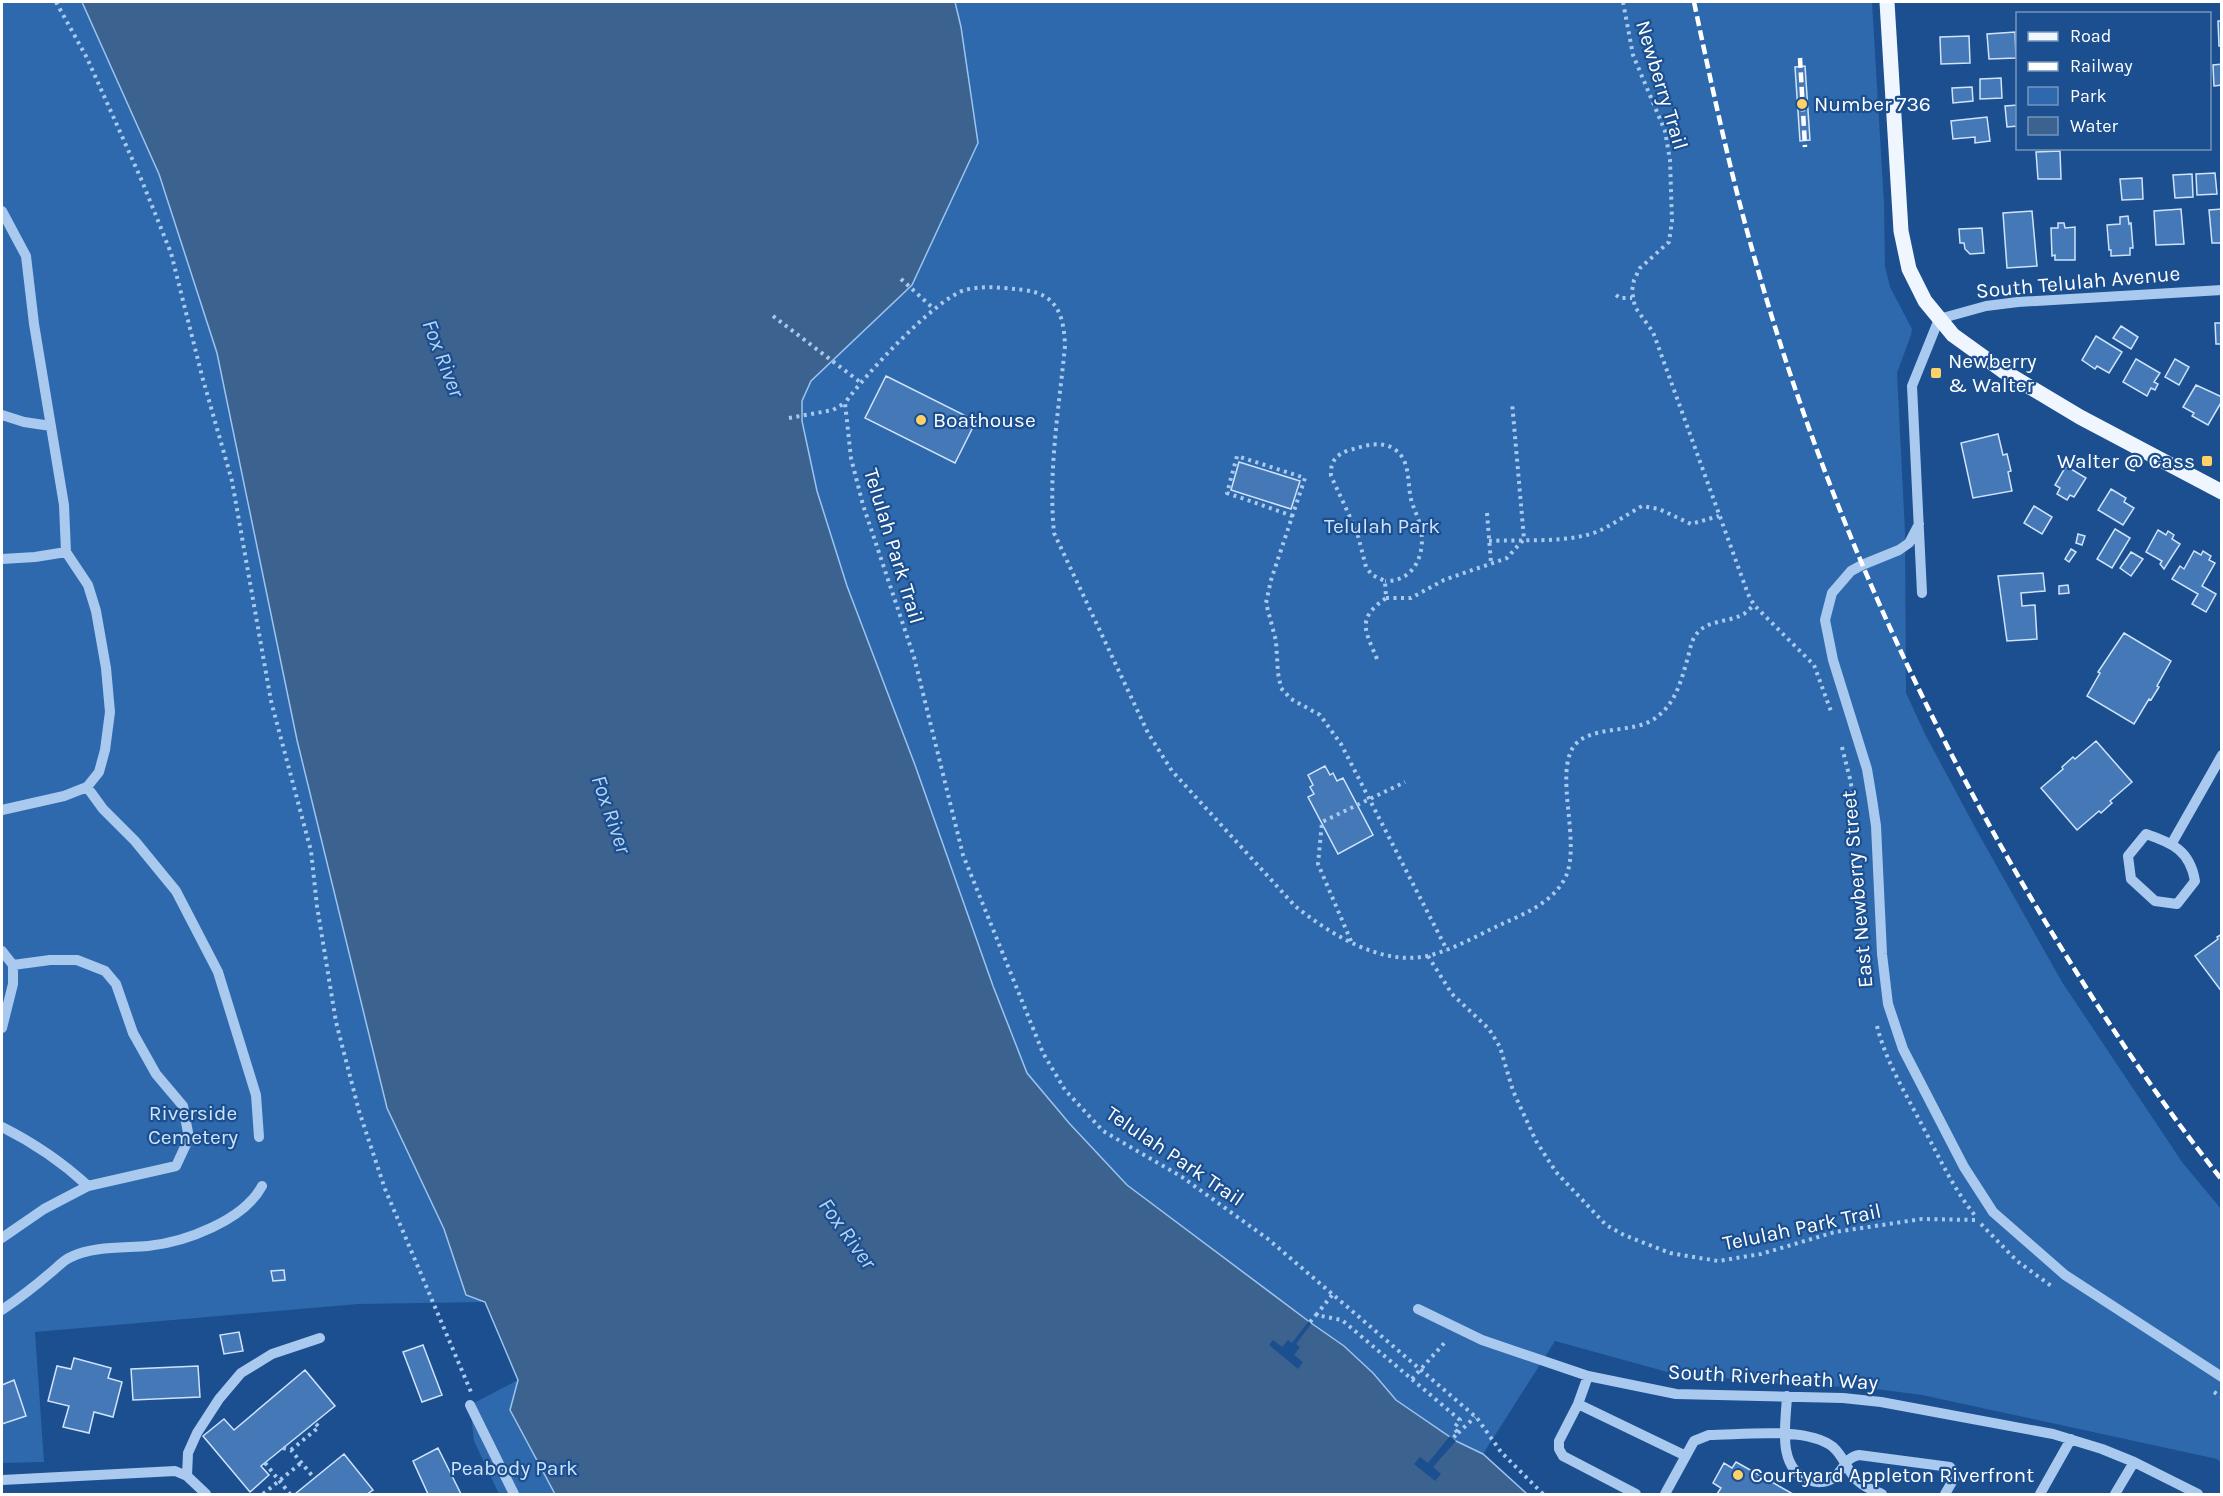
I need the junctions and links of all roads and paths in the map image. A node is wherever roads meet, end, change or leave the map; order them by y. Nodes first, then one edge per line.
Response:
1 (56, 2) edge
2 (1623, 2) edge
3 (1887, 2) edge
4 (2, 211) edge
5 (1671, 214) dead end
6 (901, 279) dead end
7 (2222, 290) edge
8 (1616, 295) dead end
9 (1632, 298) dead end
10 (934, 309) junction
11 (773, 316) dead end
12 (1939, 319) junction
13 (860, 382) junction
14 (1512, 402) dead end
15 (845, 403) junction
16 (2, 415) edge
17 (789, 418) dead end
18 (51, 426) junction
19 (2222, 492) edge
20 (1487, 513) dead end
21 (1293, 516) junction
22 (1719, 516) dead end
23 (1919, 524) junction
24 (1524, 539) junction
25 (1489, 541) junction
26 (66, 552) junction
27 (2, 559) edge
28 (1491, 563) junction
29 (1385, 581) junction
30 (1922, 593) dead end
31 (1386, 598) junction
32 (1754, 605) dead end
33 (1377, 659) dead end
34 (2222, 755) edge
35 (1405, 782) dead end
36 (87, 787) junction
37 (1370, 800) junction
38 (2, 810) edge
39 (2172, 843) junction
40 (1351, 941) junction
41 (1447, 950) junction
42 (2, 951) edge
43 (1428, 956) junction
44 (13, 964) junction
45 (2, 1029) edge
46 (2, 1127) edge
47 (259, 1137) dead end
48 (88, 1186) junction
49 (262, 1186) dead end
50 (1978, 1220) dead end
51 (2, 1238) edge
52 (1333, 1294) junction
53 (1418, 1309) dead end
54 (2, 1310) edge
55 (1316, 1315) junction
56 (1310, 1322) dead end
57 (320, 1338) dead end
58 (1436, 1352) dead end
59 (1420, 1368) junction
60 (1588, 1376) junction
61 (2222, 1377) edge
62 (1412, 1379) junction
63 (1787, 1396) junction
64 (1578, 1404) junction
65 (470, 1405) joint
66 (1475, 1416) junction
67 (315, 1423) dead end
68 (1458, 1433) junction
69 (1785, 1434) junction
70 (1453, 1438) dead end
71 (2071, 1439) junction
72 (283, 1448) dead end
73 (291, 1450) junction
74 (1686, 1456) junction
75 (1845, 1462) junction
76 (2134, 1462) junction
77 (265, 1463) dead end
78 (301, 1463) junction
79 (187, 1476) junction
80 (314, 1478) dead end
81 (2, 1480) edge
82 (280, 1481) junction
83 (2191, 1493) edge
84 (206, 1494) edge
85 (263, 1494) edge
86 (290, 1494) edge
87 (514, 1494) edge
88 (1543, 1494) edge
89 (1636, 1494) edge
90 (1665, 1494) edge
91 (1882, 1494) edge
92 (1945, 1494) edge
93 (2040, 1494) edge
94 (2115, 1494) edge

1 - 65 path
2 - 5 path, Newberry Trail
3 - 12 main road
4 - 18 street
6 - 10 path
7 - 12 street, South Telulah Avenue
8 - 9 path
10 - 13 path
10 - 40 path
11 - 13 path
12 - 19 main road
12 - 23 street
13 - 15 path
14 - 24 path
15 - 17 path
15 - 52 path, Telulah Park Trail
16 - 18 street
18 - 26 street
20 - 25 path
21 - 21 path
21 - 37 path
22 - 24 path
23 - 30 street
23 - 61 street, East Newberry Street
24 - 25 path
24 - 28 path
25 - 28 path
26 - 27 street
26 - 36 street
28 - 31 path
29 - 29 path
29 - 31 path
31 - 33 path
32 - 41 path
34 - 39 street
35 - 37 path
36 - 38 street
36 - 47 street
37 - 40 path
37 - 41 path
39 - 39 street
40 - 43 path
41 - 43 path
42 - 44 street
43 - 50 path, Telulah Park Trail
44 - 45 street
44 - 48 street
46 - 48 street
48 - 51 street
49 - 54 street
52 - 55 path
52 - 59 path, Telulah Park Trail
53 - 60 street, South Riverheath Way
55 - 56 path
55 - 62 path
57 - 79 street
58 - 59 path
59 - 62 path
59 - 66 path, Telulah Park Trail
60 - 63 street, South Riverheath Way
60 - 64 street
62 - 68 path
63 - 69 street
63 - 71 street, South Riverheath Way
64 - 74 street
64 - 89 street
65 - 87 street
66 - 68 path
66 - 88 path, Telulah Park Trail
67 - 73 path
68 - 70 path
69 - 74 street
69 - 75 street
69 - 75 street
71 - 76 street, South Riverheath Way
71 - 93 street
72 - 73 path
73 - 78 path
74 - 90 street
75 - 91 street
75 - 92 street
76 - 83 street, South Riverheath Way
76 - 94 street
77 - 82 path
78 - 80 path
78 - 82 path
79 - 81 street
79 - 84 street
82 - 85 path
82 - 86 path

